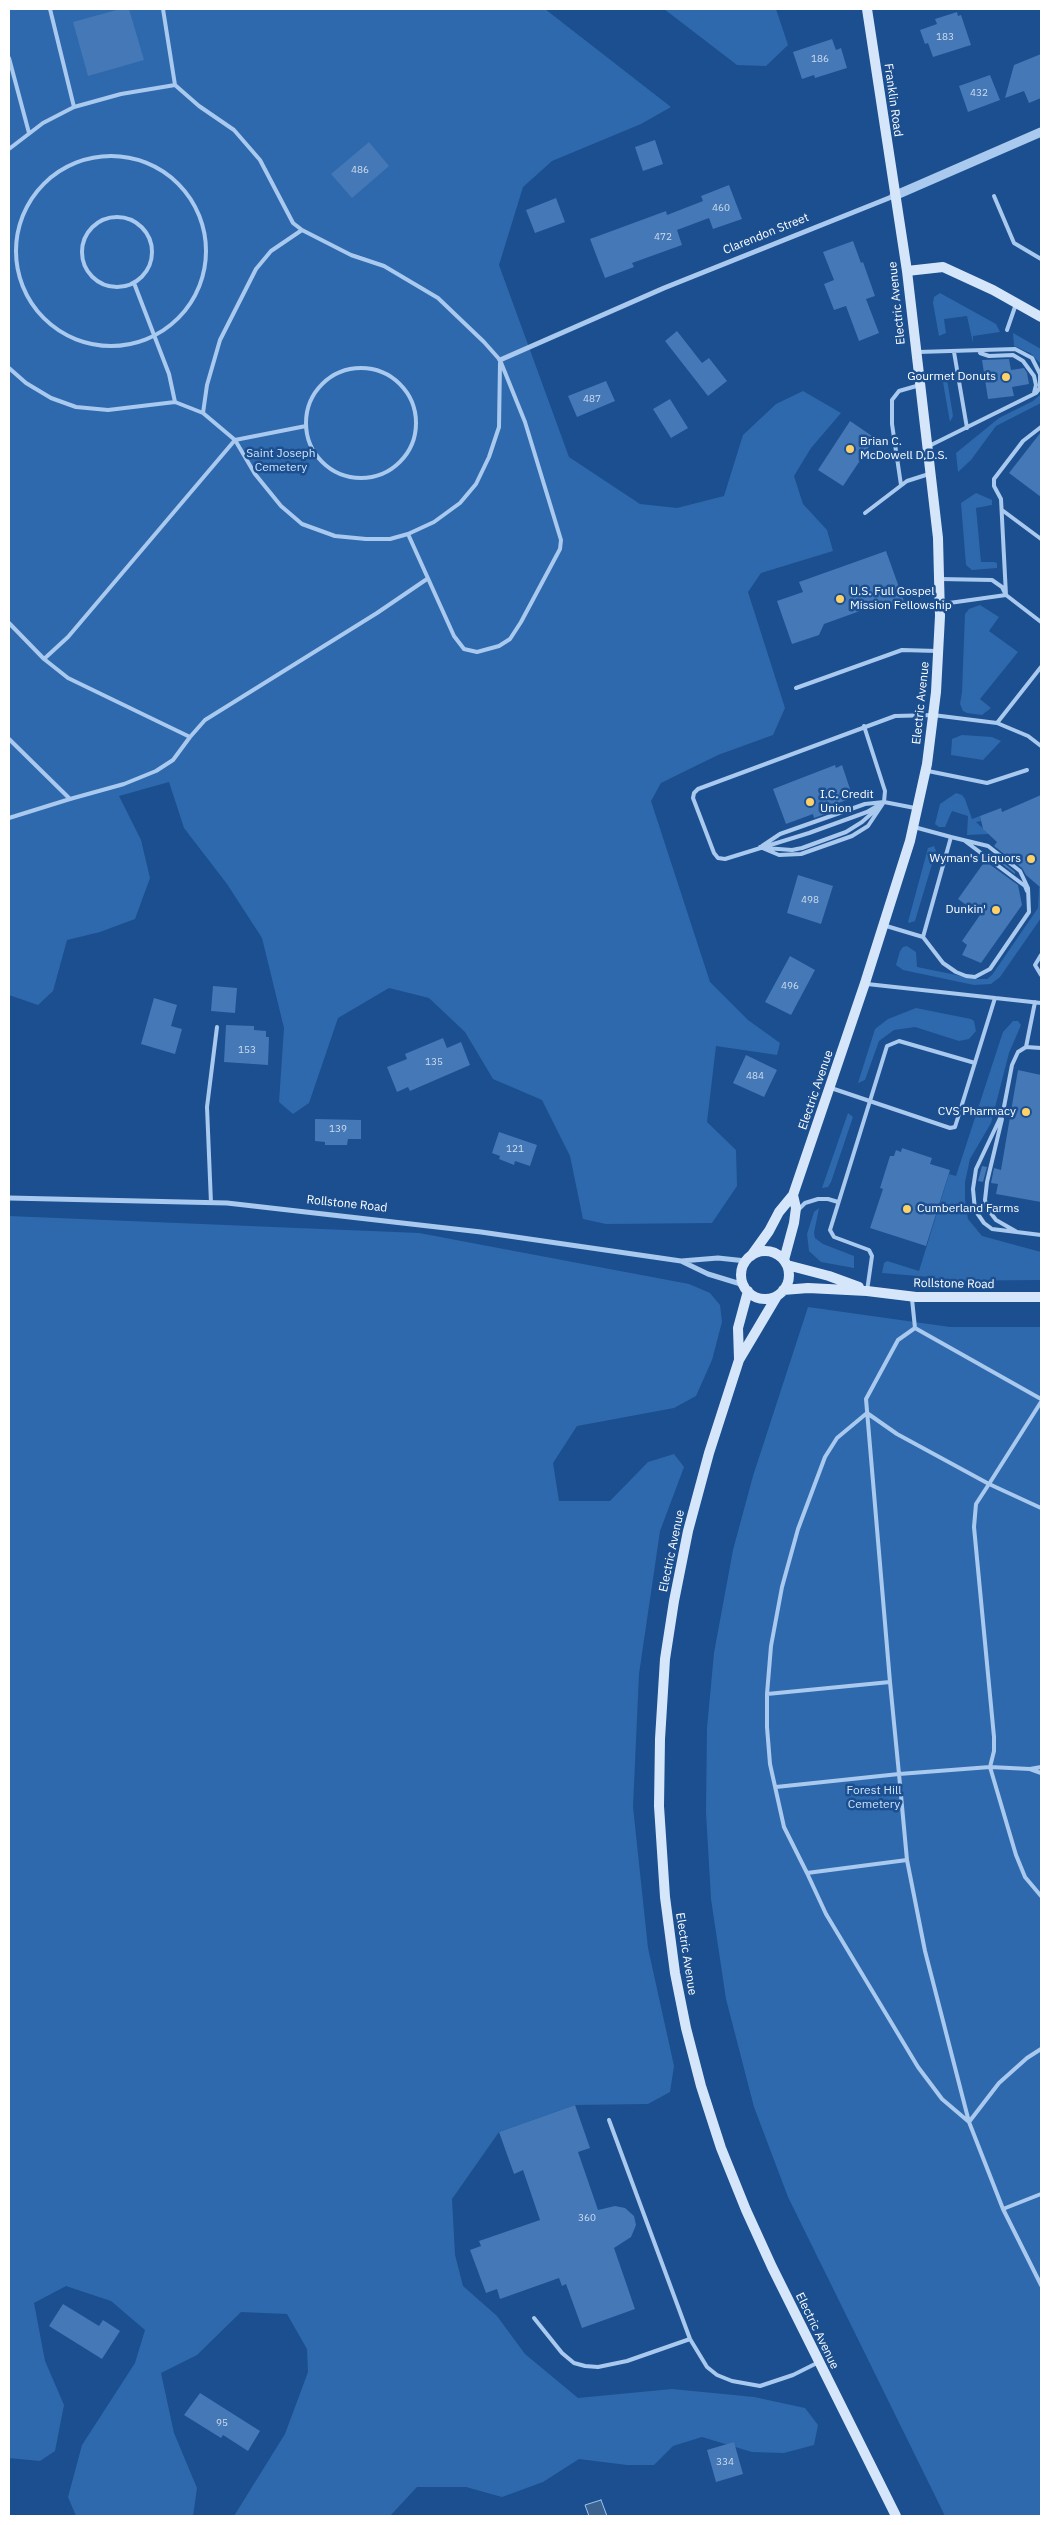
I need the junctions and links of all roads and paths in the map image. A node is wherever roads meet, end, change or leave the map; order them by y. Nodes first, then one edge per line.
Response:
1 (50, 9) edge
2 (162, 9) edge
3 (867, 9) edge
4 (9, 58) edge
5 (175, 85) junction
6 (74, 107) junction
7 (1041, 132) edge
8 (29, 133) junction
9 (9, 149) edge
10 (894, 196) junction
11 (994, 196) dead end
12 (302, 230) junction
13 (1041, 259) edge
14 (907, 272) junction
15 (134, 283) junction
16 (1016, 303) junction
17 (1040, 315) edge
18 (1007, 330) dead end
19 (154, 337) junction
20 (915, 352) junction
21 (954, 352) junction
22 (978, 352) junction
23 (500, 360) junction
24 (9, 368) edge
25 (920, 385) junction
26 (1032, 396) junction
27 (175, 402) junction
28 (203, 413) junction
29 (306, 426) junction
30 (1041, 427) edge
31 (967, 428) junction
32 (235, 440) junction
33 (929, 446) junction
34 (931, 474) junction
35 (901, 485) junction
36 (1002, 510) junction
37 (865, 513) dead end
38 (408, 534) junction
39 (1041, 540) edge
40 (427, 578) junction
41 (939, 579) junction
42 (1006, 595) junction
43 (940, 604) junction
44 (1041, 622) edge
45 (9, 623) edge
46 (938, 652) junction
47 (44, 659) junction
48 (1041, 667) edge
49 (796, 688) dead end
50 (933, 715) junction
51 (997, 723) junction
52 (864, 726) junction
53 (190, 736) junction
54 (9, 740) edge
55 (1041, 746) edge
56 (1027, 770) dead end
57 (925, 771) junction
58 (70, 799) junction
59 (884, 802) junction
60 (917, 809) junction
61 (9, 818) edge
62 (913, 827) junction
63 (951, 837) junction
64 (962, 839) junction
65 (760, 848) junction
66 (1029, 896) junction
67 (884, 925) junction
68 (923, 936) junction
69 (1041, 955) edge
70 (1041, 975) edge
71 (865, 983) junction
72 (995, 998) junction
73 (1035, 1002) junction
74 (1041, 1003) edge
75 (217, 1027) dead end
76 (1026, 1047) junction
77 (1041, 1048) edge
78 (975, 1063) junction
79 (830, 1088) junction
80 (869, 1102) junction
81 (1004, 1112) junction
82 (794, 1195) junction
83 (9, 1198) edge
84 (838, 1202) junction
85 (211, 1203) junction
86 (795, 1214) junction
87 (1020, 1233) junction
88 (1041, 1236) edge
89 (748, 1259) junction
90 (681, 1261) junction
91 (786, 1262) junction
92 (746, 1288) junction
93 (867, 1291) junction
94 (780, 1293) junction
95 (912, 1296) junction
96 (1041, 1297) edge
97 (915, 1328) junction
98 (739, 1360) junction
99 (1041, 1400) edge
100 (867, 1413) junction
101 (989, 1484) junction
102 (1041, 1508) edge
103 (890, 1682) junction
104 (767, 1694) junction
105 (990, 1767) junction
106 (1041, 1767) edge
107 (1030, 1769) junction
108 (1041, 1773) edge
109 (899, 1774) junction
110 (776, 1787) junction
111 (907, 1860) junction
112 (808, 1873) junction
113 (1041, 1896) edge
114 (1041, 2049) edge
115 (609, 2120) dead end
116 (969, 2122) junction
117 (1041, 2194) edge
118 (1003, 2209) junction
119 (1041, 2285) edge
120 (534, 2318) dead end
121 (690, 2339) junction
122 (818, 2362) junction
123 (896, 2516) edge

1 - 6 lane
2 - 5 lane
3 - 10 main road, Franklin Road
4 - 8 lane
5 - 6 lane
5 - 12 lane
6 - 8 lane
7 - 10 street, Clarendon Street
8 - 9 lane
10 - 14 main road, Electric Avenue
10 - 23 street, Clarendon Street
11 - 13 lane
12 - 23 lane
12 - 28 lane
14 - 16 main road
14 - 20 main road, Electric Avenue
15 - 15 lane
15 - 19 lane
16 - 17 main road
16 - 18 lane
19 - 19 lane
19 - 27 lane
20 - 21 lane
20 - 25 main road, Electric Avenue
21 - 22 lane
21 - 31 lane
22 - 26 lane
22 - 26 lane
23 - 38 lane
23 - 40 lane
24 - 27 lane
25 - 33 main road, Electric Avenue
25 - 35 lane
26 - 31 lane
27 - 28 lane
28 - 32 lane
29 - 29 lane
29 - 32 lane
30 - 36 lane
31 - 33 lane
32 - 38 lane
32 - 47 lane
33 - 34 main road, Electric Avenue
34 - 35 lane
34 - 41 main road, Electric Avenue
35 - 37 lane
36 - 39 lane
36 - 42 lane
38 - 40 lane
40 - 53 lane
41 - 42 lane
41 - 43 main road, Electric Avenue
42 - 43 lane
42 - 44 lane
43 - 46 main road, Electric Avenue
45 - 47 lane
46 - 49 lane
46 - 50 main road, Electric Avenue
47 - 53 lane
48 - 51 lane
50 - 51 lane
50 - 52 lane
50 - 57 main road, Electric Avenue
51 - 55 lane
52 - 59 lane
52 - 65 lane
53 - 58 lane
54 - 58 lane
56 - 57 lane
57 - 60 main road, Electric Avenue
58 - 61 lane
59 - 60 lane
59 - 65 lane
59 - 65 lane
59 - 65 lane
59 - 65 lane
60 - 62 main road, Electric Avenue
62 - 63 lane
62 - 67 main road, Electric Avenue
63 - 64 lane
63 - 68 lane
64 - 66 lane
64 - 66 lane
66 - 68 lane
67 - 68 lane
67 - 71 main road, Electric Avenue
69 - 70 lane
71 - 72 lane
71 - 79 main road, Electric Avenue
72 - 73 lane
72 - 78 lane
73 - 74 lane
73 - 76 lane
75 - 85 lane
76 - 77 lane
76 - 81 lane
78 - 80 lane
78 - 80 lane
79 - 80 lane
79 - 82 main road, Electric Avenue
80 - 84 lane
81 - 87 lane
81 - 87 lane
82 - 86 main road, Electric Avenue
82 - 89 main road, Electric Avenue
83 - 85 street, Rollstone Road
84 - 86 lane
84 - 93 lane
85 - 90 street, Rollstone Road
86 - 91 main road, Electric Avenue
87 - 88 lane
89 - 90 street, Rollstone Road
89 - 91 main road
89 - 92 main road
90 - 92 street, Rollstone Road
91 - 93 main road, Rollstone Road
91 - 94 main road
92 - 94 main road
92 - 98 main road, Electric Avenue
93 - 94 main road, Rollstone Road
93 - 95 main road, Rollstone Road
94 - 98 main road, Electric Avenue
95 - 96 main road, Rollstone Road
95 - 97 lane
97 - 99 lane
97 - 100 lane
98 - 122 main road, Electric Avenue
99 - 101 lane
100 - 101 lane
100 - 103 lane
100 - 104 lane
101 - 102 lane
101 - 105 lane
103 - 104 lane
103 - 109 lane
104 - 110 lane
105 - 107 lane
105 - 109 lane
105 - 113 lane
106 - 107 lane
107 - 108 lane
109 - 110 lane
109 - 111 lane
110 - 112 lane
111 - 112 lane
111 - 116 lane
112 - 116 lane
114 - 116 lane
115 - 121 lane
116 - 118 lane
117 - 118 lane
118 - 119 lane
120 - 121 lane
121 - 122 lane
122 - 123 main road, Electric Avenue

